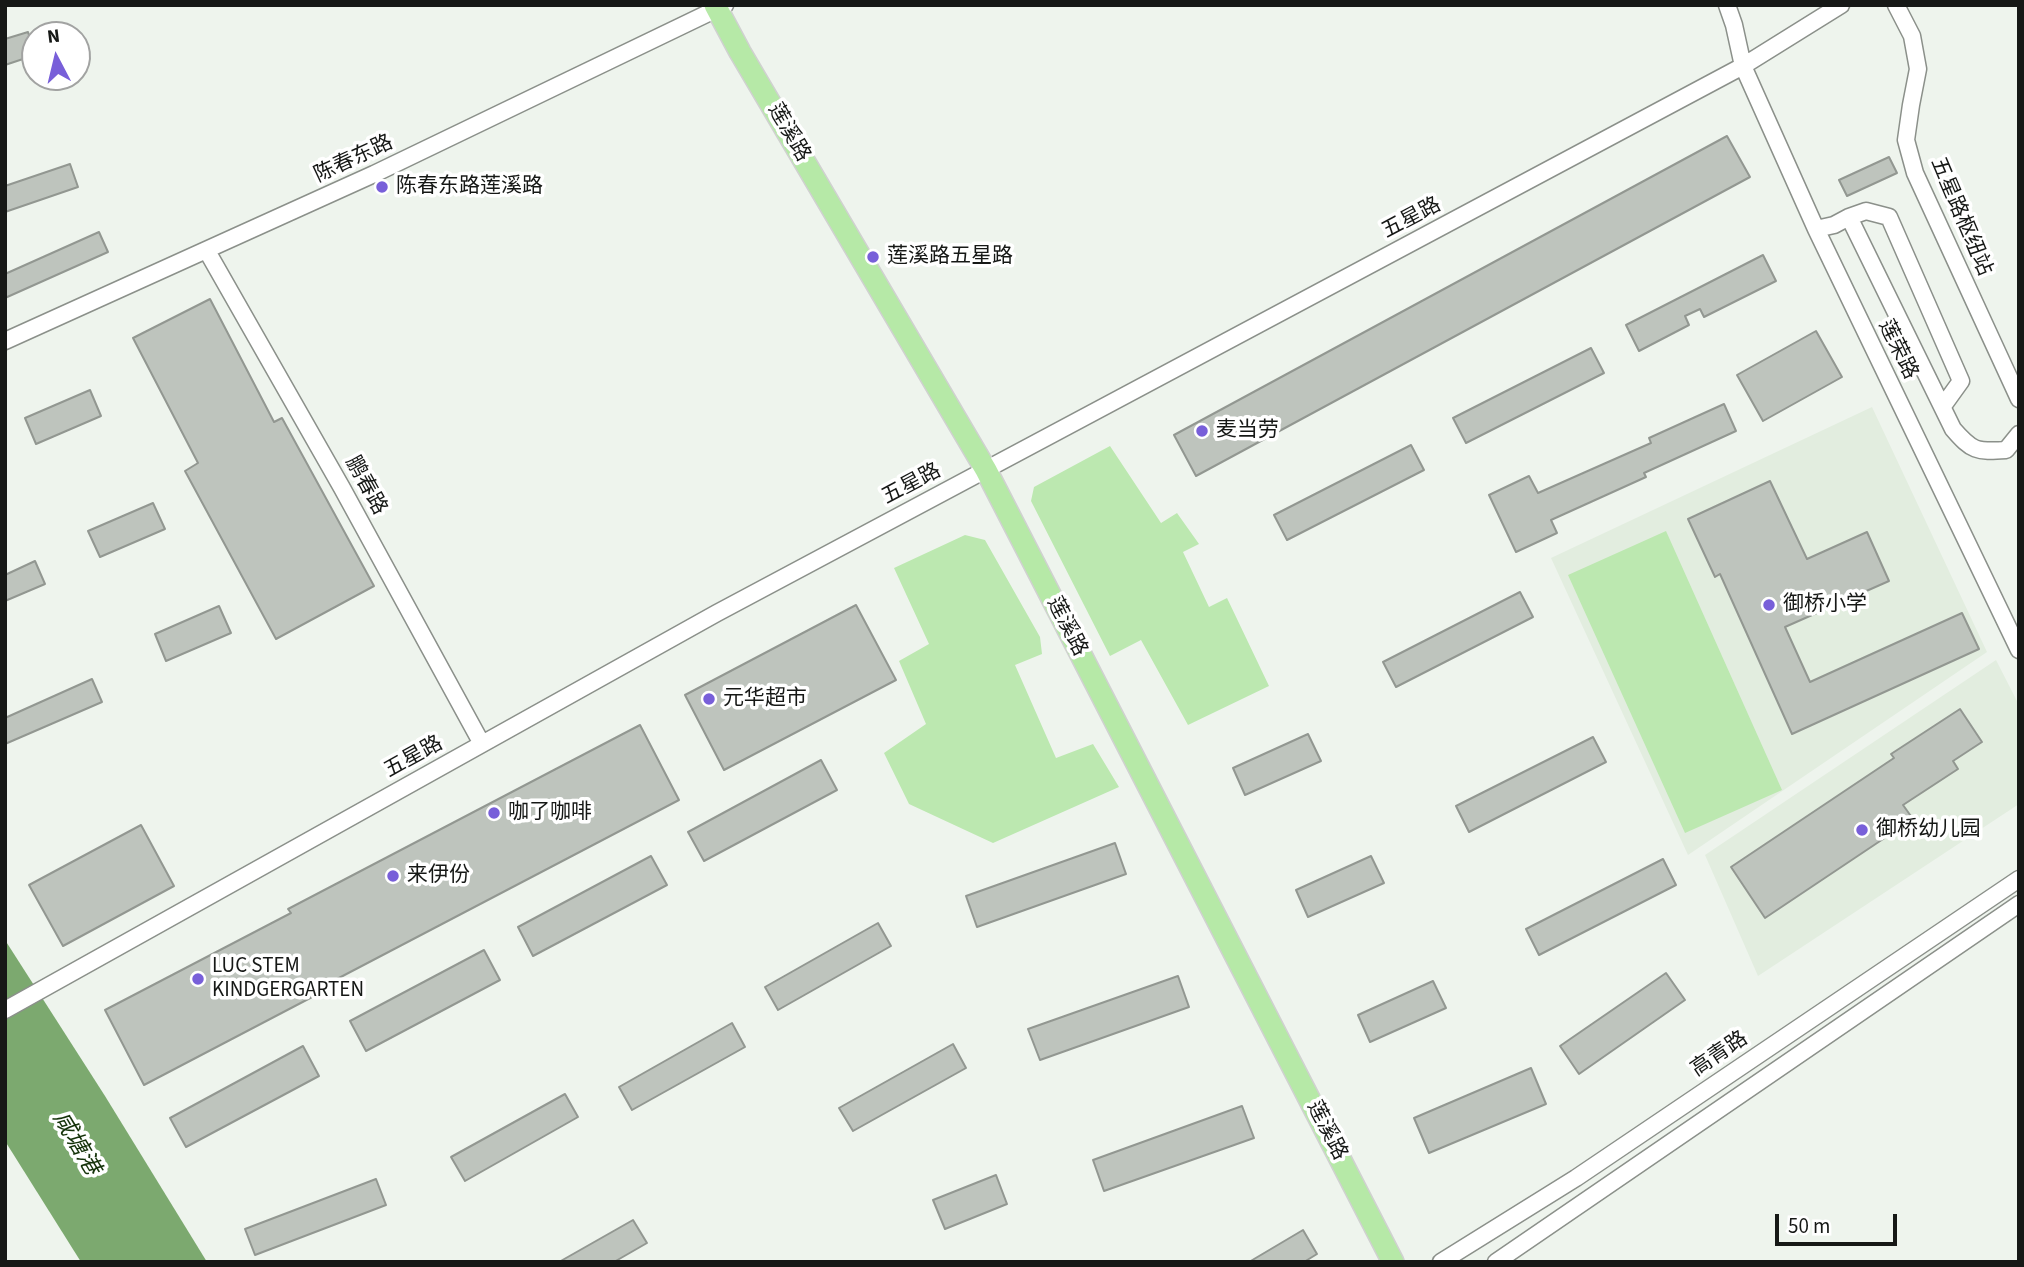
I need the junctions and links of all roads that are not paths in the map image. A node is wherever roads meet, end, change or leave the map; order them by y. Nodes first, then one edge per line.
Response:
1 (1727, 5) edge
2 (1841, 5) edge
3 (1896, 5) edge
4 (719, 7) edge
5 (1743, 66) junction
6 (1849, 216) junction
7 (1816, 229) junction
8 (207, 251) junction
9 (5, 341) edge
10 (2019, 400) edge
11 (1943, 405) junction
12 (2019, 434) edge
13 (986, 470) junction
14 (2019, 650) edge
15 (482, 744) junction
16 (2019, 879) edge
17 (2019, 904) edge
18 (5, 1010) edge
19 (1393, 1262) edge
20 (1441, 1262) edge
21 (1496, 1262) edge

1 - 5 street, 莲荣路
2 - 5 street, 五星路
3 - 10 street, 五星路枢纽站
4 - 8 street, 陈春东路
4 - 13 main road, 莲溪路
5 - 7 street, 莲荣路
5 - 13 street, 五星路
6 - 7 street
6 - 11 street
6 - 11 street
7 - 14 street, 莲荣路
8 - 9 street, 陈春东路
8 - 15 street, 鹏春路
11 - 12 street
13 - 15 street, 五星路
13 - 19 main road, 莲溪路
15 - 18 street, 五星路
16 - 20 street, 高青路
17 - 21 street, 高青路

